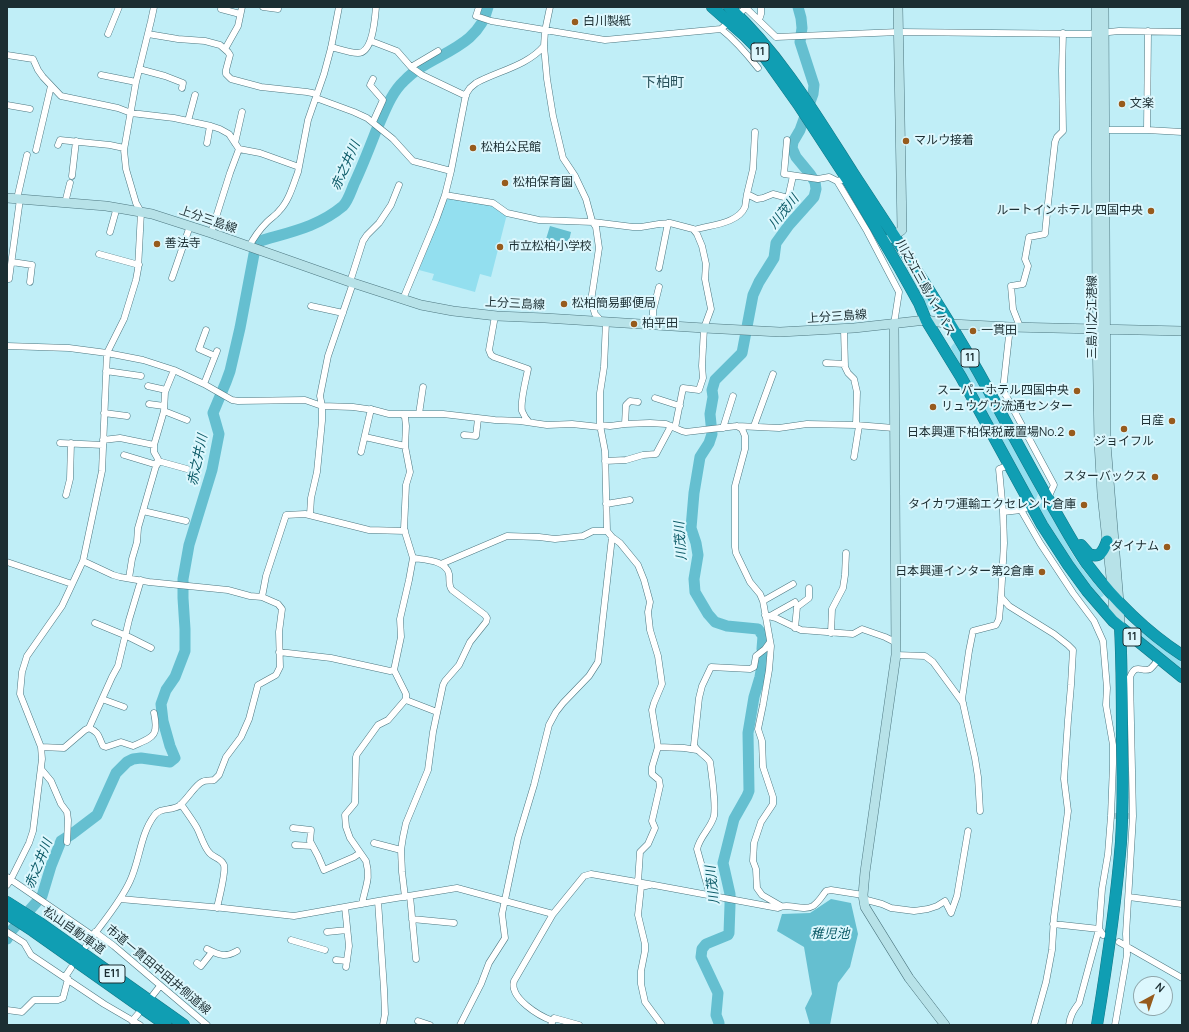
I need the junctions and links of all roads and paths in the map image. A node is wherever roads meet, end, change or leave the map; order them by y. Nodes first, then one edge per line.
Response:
1 (120, 7) edge
2 (154, 7) edge
3 (263, 7) edge
4 (338, 7) edge
5 (376, 7) edge
6 (479, 7) edge
7 (550, 7) edge
8 (712, 7) edge
9 (729, 7) edge
10 (761, 7) edge
11 (898, 7) edge
12 (1096, 7) edge
13 (1104, 7) edge
14 (221, 9) dead end
15 (278, 9) dead end
16 (241, 10) edge
17 (734, 18) junction
18 (759, 20) junction
19 (721, 30) junction
20 (546, 31) junction
21 (1148, 31) junction
22 (899, 32) junction
23 (1100, 32) junction
24 (1182, 32) edge
25 (108, 34) dead end
26 (148, 34) junction
27 (1063, 34) junction
28 (370, 41) junction
29 (544, 46) junction
30 (331, 47) junction
31 (225, 49) junction
32 (438, 51) dead end
33 (7, 55) edge
34 (411, 67) junction
35 (758, 68) dead end
36 (139, 69) junction
37 (101, 75) dead end
38 (373, 79) dead end
39 (136, 82) junction
40 (51, 86) junction
41 (182, 88) dead end
42 (195, 95) dead end
43 (317, 96) junction
44 (466, 96) junction
45 (7, 105) edge
46 (30, 110) dead end
47 (242, 112) dead end
48 (131, 113) junction
49 (813, 120) junction
50 (188, 121) junction
51 (373, 122) junction
52 (210, 126) junction
53 (1104, 130) junction
54 (1147, 130) junction
55 (755, 132) dead end
56 (1182, 132) edge
57 (787, 140) dead end
58 (76, 141) junction
59 (207, 143) dead end
60 (235, 143) junction
61 (58, 145) dead end
62 (124, 148) junction
63 (239, 149) junction
64 (36, 150) dead end
65 (27, 155) dead end
66 (299, 167) junction
67 (451, 171) junction
68 (72, 176) dead end
69 (793, 176) junction
70 (842, 180) junction
71 (70, 183) dead end
72 (399, 185) dead end
73 (746, 194) junction
74 (445, 195) junction
75 (7, 198) edge
76 (19, 199) junction
77 (65, 203) junction
78 (117, 207) junction
79 (141, 212) junction
80 (593, 222) junction
81 (668, 223) junction
82 (190, 226) junction
83 (694, 230) junction
84 (110, 232) dead end
85 (211, 233) junction
86 (894, 235) junction
87 (884, 242) junction
88 (249, 247) junction
89 (99, 254) dead end
90 (12, 262) junction
91 (138, 265) junction
92 (659, 268) dead end
93 (172, 278) dead end
94 (7, 279) edge
95 (30, 282) dead end
96 (352, 283) junction
97 (659, 287) dead end
98 (403, 299) junction
99 (311, 306) dead end
100 (343, 313) junction
101 (495, 316) junction
102 (926, 320) junction
103 (604, 322) junction
104 (894, 324) junction
105 (951, 324) junction
106 (653, 325) junction
107 (1010, 327) junction
108 (1020, 327) junction
109 (704, 328) junction
110 (844, 329) junction
111 (206, 330) dead end
112 (1101, 330) junction
113 (1182, 331) edge
114 (7, 346) edge
115 (107, 353) junction
116 (826, 363) dead end
117 (845, 364) junction
118 (174, 370) junction
119 (106, 371) junction
120 (773, 374) dead end
121 (141, 376) dead end
122 (204, 384) junction
123 (148, 386) dead end
124 (423, 387) dead end
125 (166, 390) junction
126 (733, 396) dead end
127 (655, 398) dead end
128 (638, 402) dead end
129 (149, 404) dead end
130 (322, 406) junction
131 (680, 406) junction
132 (164, 408) junction
133 (371, 410) junction
134 (104, 413) junction
135 (402, 414) junction
136 (419, 414) junction
137 (127, 416) dead end
138 (478, 419) junction
139 (187, 420) dead end
140 (529, 422) junction
141 (625, 424) junction
142 (600, 426) junction
143 (737, 426) junction
144 (754, 426) junction
145 (858, 426) junction
146 (673, 427) junction
147 (723, 428) junction
148 (894, 428) junction
149 (464, 435) dead end
150 (365, 437) junction
151 (60, 443) dead end
152 (72, 443) junction
153 (103, 443) junction
154 (154, 445) junction
155 (405, 446) junction
156 (361, 452) dead end
157 (124, 455) dead end
158 (854, 458) dead end
159 (605, 461) junction
160 (157, 463) junction
161 (1009, 465) junction
162 (188, 469) dead end
163 (66, 495) dead end
164 (1048, 498) junction
165 (630, 500) dead end
166 (606, 504) junction
167 (1026, 508) junction
168 (143, 510) junction
169 (1003, 512) junction
170 (310, 515) junction
171 (186, 521) dead end
172 (405, 530) junction
173 (607, 531) junction
174 (612, 537) junction
175 (1107, 541) junction
176 (846, 553) dead end
177 (414, 558) junction
178 (83, 561) junction
179 (7, 562) edge
180 (441, 564) junction
181 (129, 578) junction
182 (141, 580) junction
183 (72, 584) junction
184 (793, 584) dead end
185 (809, 588) dead end
186 (262, 597) junction
187 (1001, 597) junction
188 (1116, 599) junction
189 (763, 601) junction
190 (795, 602) dead end
191 (768, 616) junction
192 (95, 623) dead end
193 (1116, 624) junction
194 (796, 628) junction
195 (831, 633) junction
196 (126, 636) junction
197 (770, 642) junction
198 (895, 642) junction
199 (151, 648) dead end
200 (279, 652) junction
201 (896, 655) junction
202 (1182, 655) edge
203 (1159, 659) junction
204 (394, 670) junction
205 (1182, 677) edge
206 (102, 699) junction
207 (406, 700) junction
208 (963, 703) junction
209 (124, 707) dead end
210 (437, 712) junction
211 (154, 713) dead end
212 (90, 728) junction
213 (41, 747) junction
214 (658, 747) junction
215 (697, 750) junction
216 (41, 769) junction
217 (180, 805) junction
218 (980, 811) dead end
219 (293, 828) dead end
220 (968, 831) dead end
221 (67, 842) dead end
222 (374, 843) dead end
223 (295, 845) dead end
224 (312, 846) junction
225 (401, 850) junction
226 (360, 853) junction
227 (8, 880) edge
228 (638, 882) junction
229 (654, 885) junction
230 (710, 896) junction
231 (407, 897) junction
232 (863, 897) junction
233 (1129, 898) junction
234 (120, 899) junction
235 (505, 900) junction
236 (378, 901) junction
237 (7, 902) edge
238 (362, 904) junction
239 (1182, 904) edge
240 (781, 906) junction
241 (344, 907) junction
242 (216, 908) junction
243 (7, 914) edge
244 (553, 914) junction
245 (412, 919) junction
246 (454, 922) dead end
247 (1053, 924) junction
248 (37, 927) junction
249 (347, 930) junction
250 (7, 932) edge
251 (327, 932) dead end
252 (1101, 932) junction
253 (94, 934) junction
254 (290, 940) dead end
255 (1119, 942) dead end
256 (86, 946) dead end
257 (1127, 947) junction
258 (325, 950) dead end
259 (237, 951) dead end
260 (416, 959) dead end
261 (336, 960) dead end
262 (197, 963) dead end
263 (71, 968) dead end
264 (66, 978) junction
265 (1182, 978) edge
266 (160, 986) junction
267 (153, 995) dead end
268 (7, 1010) edge
269 (138, 1014) dead end
270 (132, 1020) junction
271 (418, 1021) dead end
272 (552, 1023) edge
273 (140, 1025) edge
274 (166, 1025) edge
275 (184, 1025) edge
276 (207, 1025) edge
277 (383, 1025) edge
278 (430, 1025) edge
279 (460, 1025) edge
280 (579, 1025) edge
281 (662, 1025) edge
282 (945, 1025) edge
283 (1034, 1025) edge
284 (1069, 1025) edge
285 (1097, 1025) edge
286 (1115, 1025) edge

1 - 25 street
2 - 26 street
3 - 15 street
4 - 30 street
5 - 28 street
6 - 20 street
7 - 20 street
8 - 17 highway, 川之江三島バイパス / 11
9 - 17 highway, 川之江三島バイパス / 11
10 - 18 street
11 - 22 main road
12 - 23 main road, 三島川之江港線
13 - 23 main road, 三島川之江港線
14 - 16 street
16 - 31 street
17 - 18 street
17 - 19 street
17 - 49 highway, 川之江三島バイパス / 11
18 - 22 street
19 - 20 street
19 - 35 street
20 - 29 street
21 - 23 street
21 - 24 street
21 - 54 street
22 - 27 street
22 - 86 main road
23 - 27 street
23 - 53 main road, 三島川之江港線
23 - 112 main road, 三島川之江港線
26 - 31 street
26 - 36 street
27 - 108 street
28 - 30 street
28 - 34 street
29 - 44 street
29 - 80 street
30 - 43 street
31 - 43 street
32 - 34 street
33 - 40 street
34 - 44 street
36 - 39 street
36 - 41 street
37 - 39 street
38 - 51 street
39 - 48 street
40 - 48 street
40 - 64 street
42 - 50 street
43 - 51 street
43 - 66 street
44 - 67 street
45 - 46 street
47 - 60 street
48 - 50 street
48 - 62 street
49 - 70 highway, 川之江三島バイパス / 11
49 - 86 highway, 川之江三島バイパス / 11
50 - 52 street
51 - 67 street
52 - 59 street
52 - 60 street
53 - 54 street
53 - 112 main road, 三島川之江港線
54 - 56 street
55 - 73 street
57 - 69 street
58 - 61 street
58 - 62 street
58 - 68 street
60 - 63 street
62 - 79 street
63 - 66 street
63 - 85 street
65 - 76 street
66 - 88 street
67 - 74 street
69 - 70 street
69 - 73 street
70 - 87 highway, 川之江三島バイパス / 11
70 - 104 street
71 - 77 street
72 - 96 street
73 - 83 street
74 - 80 street
74 - 98 street
75 - 76 main road, 上分三島線
76 - 77 main road, 上分三島線
76 - 90 street
77 - 78 main road, 上分三島線
78 - 79 main road, 上分三島線
78 - 84 street
79 - 82 main road, 上分三島線
79 - 91 street
80 - 81 street
80 - 103 street
81 - 83 street
81 - 92 street
82 - 85 main road, 上分三島線
82 - 93 street
83 - 109 street
85 - 88 main road, 上分三島線
86 - 87 main road
86 - 105 highway, 川之江三島バイパス / 11
87 - 102 highway, 川之江三島バイパス / 11
88 - 96 main road, 上分三島線
89 - 91 street
90 - 94 street
90 - 95 street
91 - 115 street
96 - 98 main road, 上分三島線
96 - 100 street
97 - 106 street
98 - 101 main road, 上分三島線
99 - 100 street
100 - 130 street
101 - 103 main road, 上分三島線
101 - 140 street
102 - 104 main road, 上分三島線
102 - 105 main road, 上分三島線
102 - 161 highway, 川之江三島バイパス / 11
103 - 106 main road, 上分三島線
103 - 142 street
104 - 110 main road, 上分三島線
104 - 148 main road
105 - 107 main road, 上分三島線
105 - 164 highway, 川之江三島バイパス / 11
106 - 109 main road, 上分三島線
107 - 108 main road, 上分三島線
107 - 164 street
108 - 112 main road, 上分三島線
109 - 110 main road, 上分三島線
109 - 131 street
110 - 117 street
111 - 122 street
112 - 113 main road, 上分三島線
112 - 175 main road, 三島川之江港線
112 - 188 main road, 三島川之江港線
114 - 115 street
115 - 118 street
115 - 119 street
116 - 117 street
117 - 145 street
118 - 122 street
118 - 125 street
119 - 121 street
119 - 134 street
120 - 144 street
122 - 130 street
123 - 125 street
124 - 136 street
125 - 132 street
126 - 147 street
127 - 131 street
128 - 141 street
129 - 132 street
130 - 133 street
130 - 170 street
131 - 146 street
132 - 139 street
132 - 154 street
133 - 135 street
133 - 150 street
134 - 137 street
134 - 153 street
135 - 136 street
135 - 155 street
136 - 138 street
138 - 140 street
138 - 149 street
140 - 142 street
141 - 142 street
141 - 146 street
142 - 159 street
143 - 144 street
143 - 147 street
143 - 189 street
144 - 145 street
145 - 148 street
145 - 158 street
146 - 147 street
146 - 159 street
148 - 198 main road
150 - 155 street
150 - 156 street
151 - 152 street
152 - 153 street
152 - 163 street
153 - 154 street
153 - 178 street
154 - 160 street
155 - 172 street
157 - 160 street
159 - 166 street
160 - 162 street
160 - 168 street
161 - 167 highway, 川之江三島バイパス / 11
161 - 169 street
164 - 175 highway
164 - 188 highway, 川之江三島バイパス / 11
165 - 166 street
166 - 173 street
167 - 169 street
167 - 193 highway, 川之江三島バイパス / 11
167 - 252 street
168 - 171 street
168 - 181 street
169 - 187 street
170 - 172 street
170 - 186 street
172 - 177 street
173 - 174 street
173 - 180 street
174 - 214 street
174 - 235 street
175 - 188 main road, 三島川之江港線
176 - 195 street
177 - 180 street
177 - 204 street
178 - 181 street
178 - 183 street
179 - 183 street
180 - 210 street
181 - 182 street
182 - 186 street
182 - 196 street
183 - 213 street
184 - 189 street
185 - 194 street
186 - 200 street
187 - 208 street
187 - 247 street
188 - 193 main road, 三島川之江港線
188 - 202 highway, 川之江三島バイパス / 11
189 - 191 street
190 - 191 street
191 - 194 street
191 - 197 street
192 - 196 street
193 - 203 highway, 川之江三島バイパス / 11
193 - 285 highway
194 - 195 street
195 - 198 street
196 - 199 street
196 - 206 street
197 - 215 street
197 - 240 street
198 - 201 main road
200 - 204 street
200 - 217 street
201 - 208 street
201 - 232 main road
203 - 205 highway, 川之江三島バイパス / 11
203 - 233 street
204 - 207 street
206 - 209 street
206 - 212 street
207 - 210 street
207 - 226 street
208 - 218 street
210 - 225 street
211 - 212 street
212 - 213 street
213 - 216 street
214 - 215 street
214 - 228 street
215 - 230 street
216 - 221 street
216 - 227 street
217 - 234 street
217 - 242 street
219 - 224 street
220 - 232 street
222 - 225 street
223 - 224 street
224 - 226 street
225 - 231 street
226 - 238 street
227 - 253 street, 市道一貫田中田井側道線
228 - 229 street
228 - 244 street
229 - 230 street
229 - 281 street
230 - 240 street
231 - 235 street
231 - 236 street
231 - 245 street
232 - 240 street
232 - 282 main road
233 - 239 street
233 - 257 street
234 - 242 street
234 - 253 street
235 - 244 street
235 - 279 street
236 - 238 street
236 - 277 street
237 - 248 highway, 松山自動車道 / E11
238 - 241 street
241 - 242 street
241 - 249 street
243 - 248 highway, 松山自動車道 / E11
244 - 272 street
245 - 246 street
245 - 260 street
247 - 252 street
247 - 283 street
248 - 274 highway, 松山自動車道 / E11
248 - 275 highway, 松山自動車道 / E11
249 - 251 street
249 - 261 street
250 - 264 street
252 - 284 street
253 - 256 street
253 - 266 street, 市道一貫田中田井側道線
254 - 258 street
255 - 257 street
257 - 265 street
257 - 286 street
259 - 262 street
263 - 264 street
264 - 268 street
264 - 270 street
266 - 267 street
266 - 276 street, 市道一貫田中田井側道線
269 - 270 street
270 - 273 street
271 - 278 street
272 - 280 street

